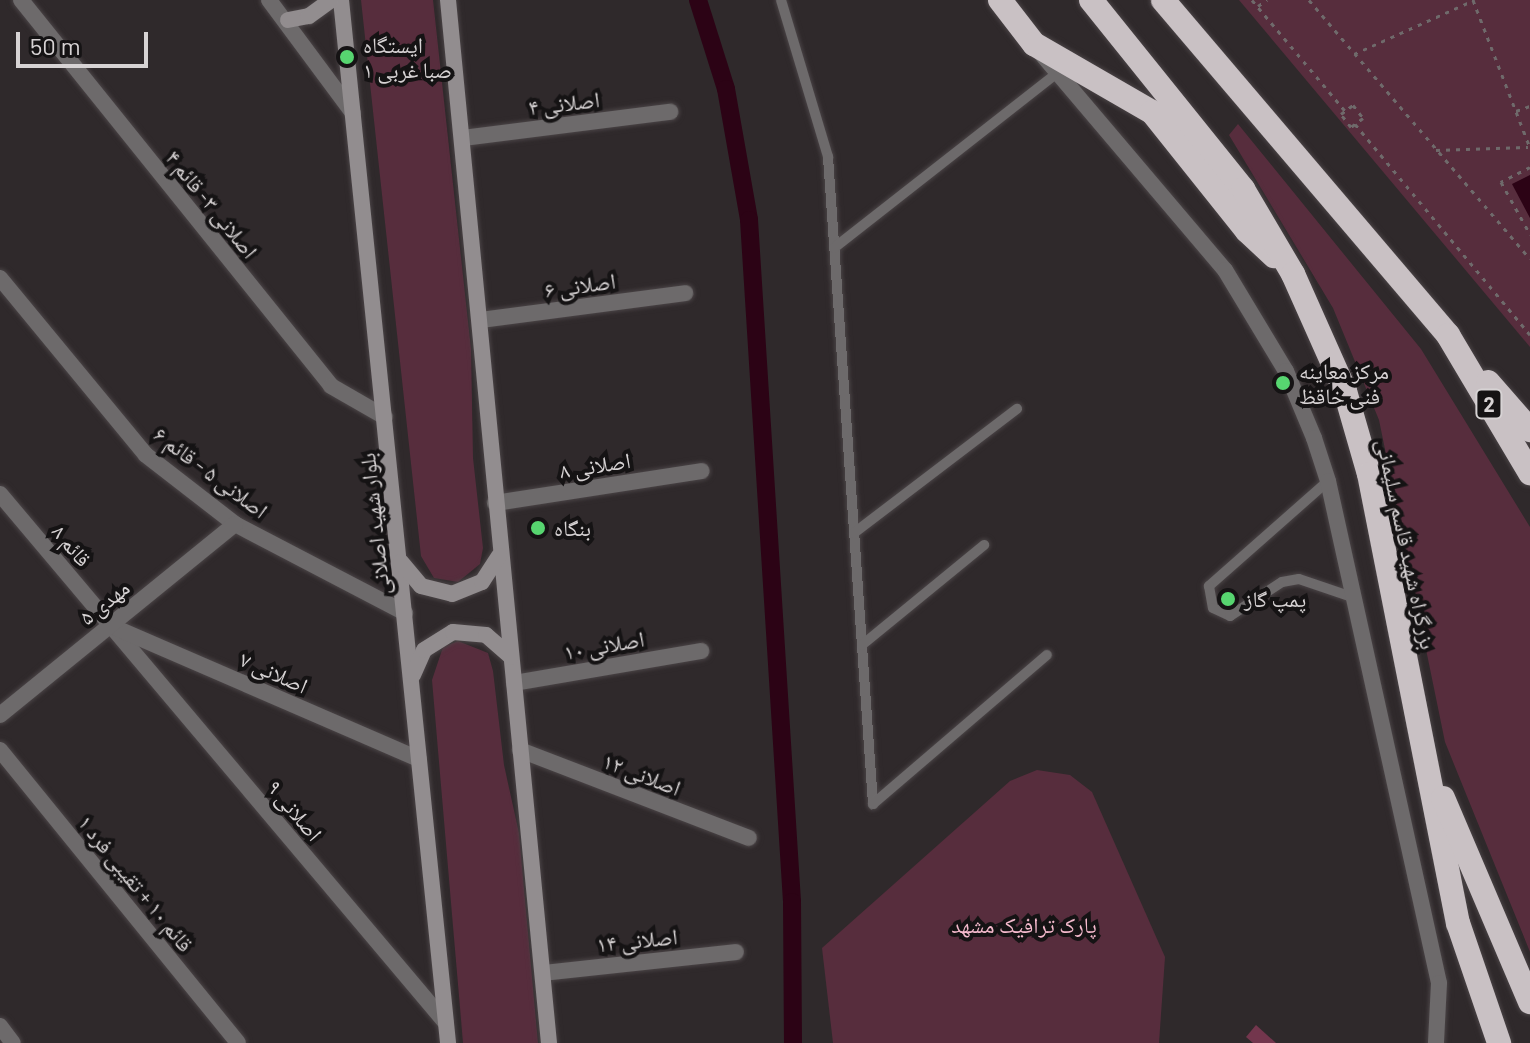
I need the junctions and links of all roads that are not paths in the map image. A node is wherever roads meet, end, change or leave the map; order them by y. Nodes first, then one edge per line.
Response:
1 (21, 0) edge
2 (269, 0) edge
3 (331, 0) edge
4 (341, 0) edge
5 (448, 0) edge
6 (781, 0) edge
7 (1000, 0) edge
8 (1091, 0) edge
9 (1163, 0) edge
10 (288, 20) junction
11 (1034, 44) junction
12 (1057, 73) junction
13 (670, 112) dead end
14 (353, 113) junction
15 (463, 138) junction
16 (834, 248) junction
17 (1293, 274) junction
18 (0, 278) edge
19 (685, 293) dead end
20 (481, 320) junction
21 (1448, 335) junction
22 (1017, 409) dead end
23 (385, 417) junction
24 (1530, 430) edge
25 (702, 471) dead end
26 (1530, 473) edge
27 (1328, 481) junction
28 (0, 494) edge
29 (495, 503) junction
30 (235, 524) junction
31 (854, 533) junction
32 (984, 545) dead end
33 (499, 556) junction
34 (400, 561) junction
35 (1352, 597) junction
36 (405, 613) junction
37 (111, 625) junction
38 (862, 645) junction
39 (701, 651) dead end
40 (1047, 655) dead end
41 (511, 657) junction
42 (411, 681) junction
43 (514, 683) junction
44 (0, 715) edge
45 (1421, 744) junction
46 (0, 750) edge
47 (520, 750) junction
48 (419, 759) junction
49 (749, 838) dead end
50 (736, 952) dead end
51 (543, 973) junction
52 (1530, 1002) edge
53 (446, 1023) junction
54 (0, 1026) edge
55 (13, 1043) edge
56 (238, 1043) edge
57 (448, 1043) edge
58 (549, 1043) edge
59 (1436, 1043) edge
60 (1499, 1043) edge

1 - 23 street, اصلانی ۳- قائم ۴
2 - 10 street
3 - 10 main road
4 - 14 main road, بلوار شهید اصلانی
5 - 15 main road
6 - 16 lane
7 - 11 highway
8 - 17 highway, بزرگراه شهید قاسم سلیمانی
9 - 21 highway
10 - 14 street
11 - 12 street
11 - 17 highway
12 - 16 lane
12 - 27 street
13 - 15 street, اصلانی ۴
14 - 23 main road, بلوار شهید اصلانی
15 - 20 main road
16 - 31 lane
17 - 45 highway, بزرگراه شهید قاسم سلیمانی
18 - 30 street, اصلانی ۵ - قائم ۶
19 - 20 street, اصلانی ۶
20 - 29 main road
21 - 24 highway
21 - 26 highway, 2
22 - 31 lane
23 - 34 main road, بلوار شهید اصلانی
25 - 29 street, اصلانی ۸
27 - 35 street
27 - 35 lane
28 - 37 street, قائم ۸
29 - 33 main road
30 - 36 street, اصلانی ۵ - قائم ۶
30 - 37 street, مهدی ۵
31 - 38 lane
32 - 38 lane
33 - 34 main road
33 - 41 main road
34 - 36 main road, بلوار شهید اصلانی
35 - 59 street
36 - 42 main road, بلوار شهید اصلانی
37 - 44 street, مهدی ۵
37 - 48 street, اصلانی ۷
37 - 53 street, اصلانی ۹
38 - 40 lane
39 - 43 street, اصلانی ۱۰
41 - 42 main road
41 - 43 main road
42 - 48 main road, بلوار شهید اصلانی
43 - 47 main road
45 - 52 highway
45 - 60 highway
46 - 56 street, قائم ۱۰ + تقیبی فرد ۱
47 - 49 street, اصلانی ۱۲
47 - 51 main road
48 - 53 main road, بلوار شهید اصلانی
50 - 51 street, اصلانی ۱۴
51 - 58 main road
53 - 57 main road, بلوار شهید اصلانی
54 - 55 street

